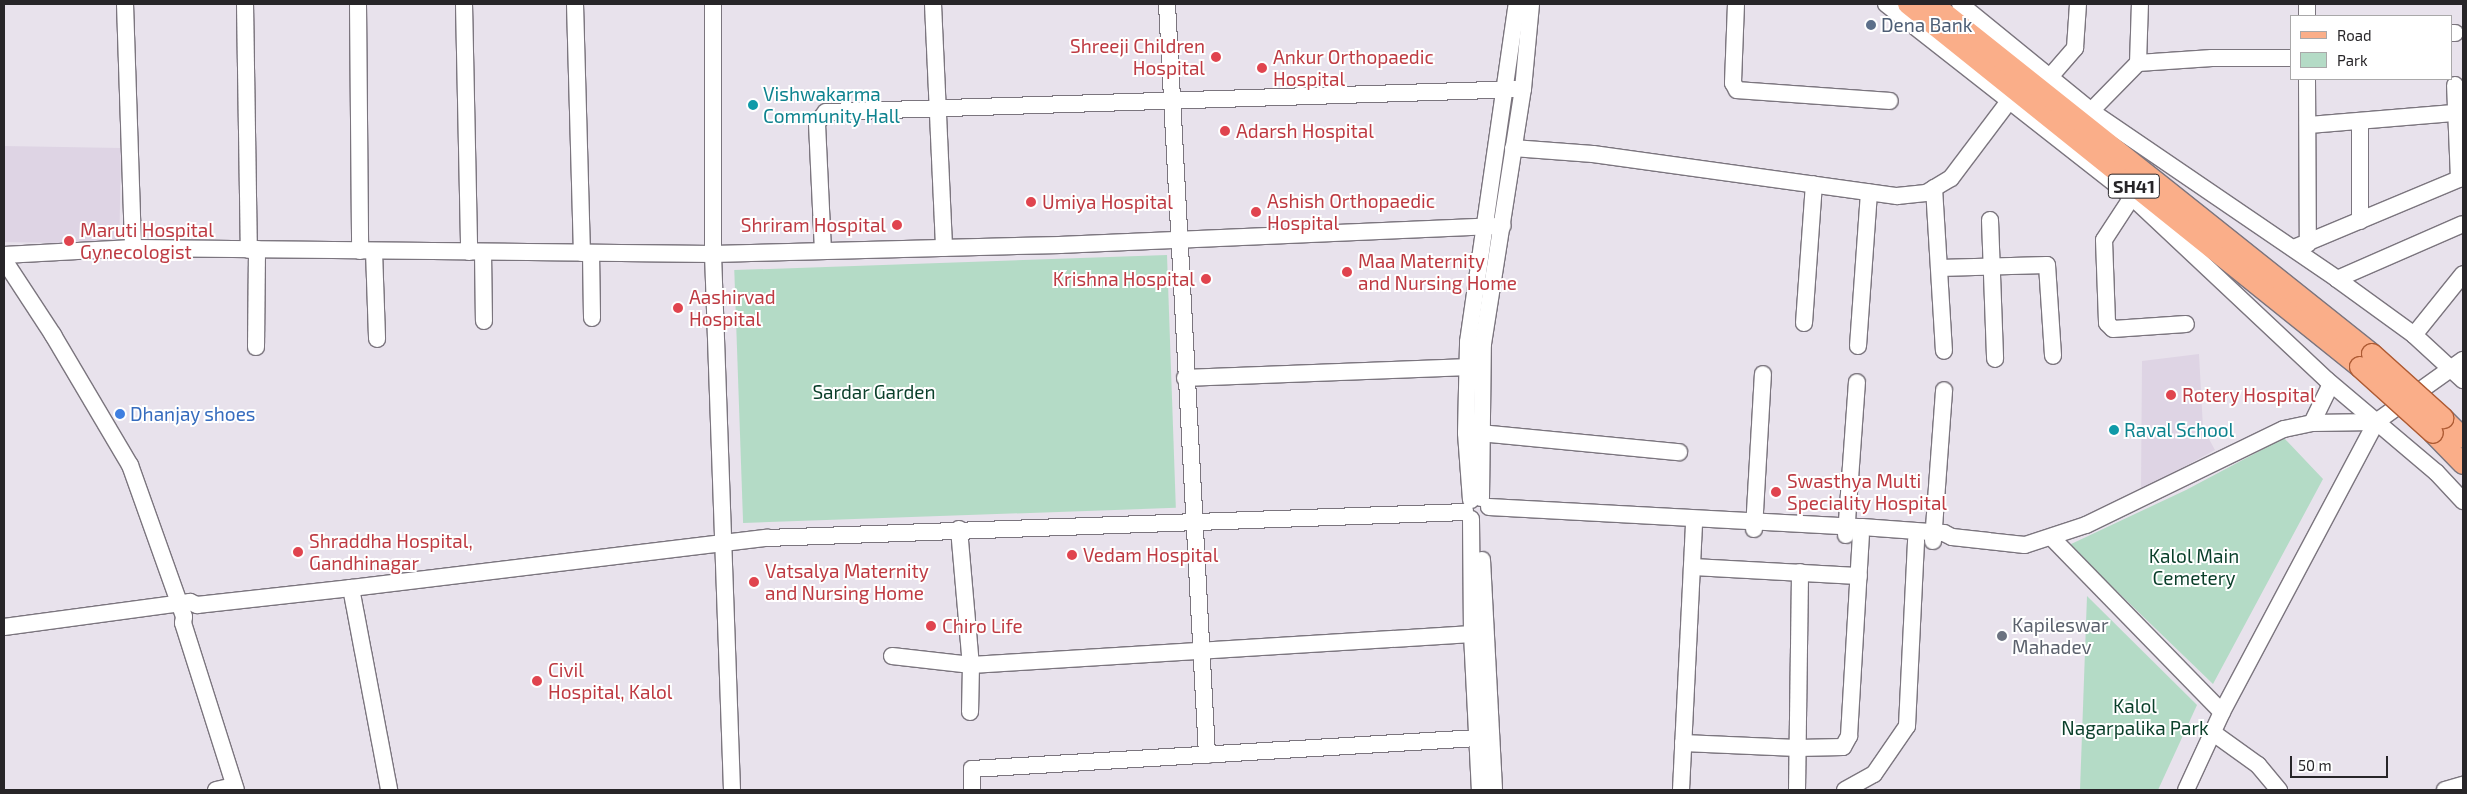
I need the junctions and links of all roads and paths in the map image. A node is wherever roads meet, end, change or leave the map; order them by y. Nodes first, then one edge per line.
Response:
1 (125, 4) edge
2 (245, 4) edge
3 (358, 4) edge
4 (464, 4) edge
5 (575, 4) edge
6 (713, 4) edge
7 (933, 4) edge
8 (1167, 4) edge
9 (1517, 4) edge
10 (1531, 4) edge
11 (1736, 4) edge
12 (1886, 4) edge
13 (1908, 4) edge
14 (1932, 4) edge
15 (1960, 4) edge
16 (2078, 4) edge
17 (2140, 4) edge
18 (2290, 58) edge
19 (2138, 63) junction
20 (2049, 78) junction
21 (2307, 80) edge
22 (2455, 85) dead end
23 (1515, 89) junction
24 (1890, 101) dead end
25 (2009, 101) junction
26 (1170, 103) junction
27 (937, 108) junction
28 (2091, 111) junction
29 (2455, 113) junction
30 (2360, 121) junction
31 (2308, 125) junction
32 (1512, 148) junction
33 (1814, 184) junction
34 (1934, 188) junction
35 (1869, 192) junction
36 (2132, 197) junction
37 (1990, 220) dead end
38 (2360, 221) junction
39 (2463, 224) edge
40 (1495, 227) junction
41 (1178, 239) junction
42 (2301, 246) junction
43 (132, 248) junction
44 (944, 248) junction
45 (253, 250) junction
46 (367, 251) junction
47 (823, 251) junction
48 (476, 252) junction
49 (586, 253) junction
50 (713, 254) junction
51 (4, 255) edge
52 (4, 260) edge
53 (1939, 268) junction
54 (1991, 268) junction
55 (2463, 274) edge
56 (2337, 279) junction
57 (4, 280) edge
58 (592, 318) dead end
59 (484, 321) dead end
60 (1804, 323) dead end
61 (2186, 324) dead end
62 (2414, 335) junction
63 (377, 339) dead end
64 (1858, 346) dead end
65 (256, 347) dead end
66 (1944, 351) dead end
67 (2053, 356) dead end
68 (1995, 359) dead end
69 (2366, 360) junction
70 (2458, 364) edge
71 (1473, 367) junction
72 (1763, 374) dead end
73 (1185, 378) junction
74 (2463, 380) edge
75 (1856, 382) dead end
76 (2331, 384) junction
77 (1944, 390) dead end
78 (2376, 422) junction
79 (2312, 423) junction
80 (2438, 426) junction
81 (1480, 433) junction
82 (2463, 438) edge
83 (1679, 452) dead end
84 (2463, 464) edge
85 (2463, 502) edge
86 (1478, 510) junction
87 (1193, 521) junction
88 (1754, 524) junction
89 (1694, 525) junction
90 (960, 529) junction
91 (1852, 532) junction
92 (1933, 537) junction
93 (2052, 538) junction
94 (1916, 540) junction
95 (722, 543) junction
96 (1692, 567) junction
97 (1800, 572) junction
98 (1859, 576) junction
99 (351, 588) junction
100 (181, 611) junction
101 (4, 626) edge
102 (1472, 634) junction
103 (4, 636) edge
104 (1201, 652) junction
105 (892, 656) dead end
106 (971, 665) junction
107 (970, 712) dead end
108 (2222, 712) junction
109 (2212, 732) junction
110 (1478, 738) junction
111 (1684, 743) junction
112 (1798, 748) junction
113 (1208, 755) junction
114 (2463, 785) edge
115 (235, 788) edge
116 (216, 790) edge
117 (390, 790) edge
118 (732, 790) edge
119 (972, 790) edge
120 (1480, 790) edge
121 (1494, 790) edge
122 (1681, 790) edge
123 (1797, 790) edge
124 (1845, 790) edge
125 (2186, 790) edge
126 (2279, 790) edge
127 (2445, 790) edge

1 - 43 street
2 - 45 street
3 - 46 street
4 - 48 street
5 - 49 street
6 - 50 street
7 - 27 street
8 - 26 street
9 - 23 street
10 - 23 street
11 - 24 street
12 - 25 street
13 - 69 main road, SH41
14 - 69 main road, SH41
15 - 20 street
16 - 20 street
17 - 19 street
18 - 19 street
19 - 28 street
20 - 28 street
21 - 31 street
22 - 29 street
23 - 26 street
23 - 32 street
23 - 40 street
25 - 34 street
25 - 36 street
26 - 27 street
26 - 41 street
27 - 44 street
27 - 47 street
28 - 42 street
29 - 30 street
29 - 38 street
30 - 31 street
30 - 38 street
31 - 42 street
32 - 33 street
32 - 40 street
33 - 35 street
33 - 60 street
34 - 35 street
34 - 53 street
35 - 64 street
36 - 61 street
36 - 76 street
37 - 54 street
38 - 42 street
39 - 56 street
40 - 41 street
40 - 71 street
41 - 44 street
41 - 73 street
42 - 56 street
43 - 45 street
43 - 51 street
44 - 47 street
45 - 46 street
45 - 65 street
46 - 48 street
46 - 63 street
47 - 50 street
48 - 49 street
48 - 59 street
49 - 50 street
49 - 58 street
50 - 95 street
52 - 100 street
53 - 54 street
53 - 66 street
54 - 67 street
54 - 68 street
55 - 62 street
56 - 62 street
57 - 100 street
62 - 70 street
69 - 80 main road, SH41, bridge
70 - 74 street
70 - 78 street
71 - 73 street
71 - 81 street
71 - 86 street
72 - 88 street
73 - 87 street
75 - 91 street
76 - 78 street
76 - 79 street
77 - 92 street
78 - 79 street
78 - 85 street
78 - 108 street
79 - 93 street
80 - 82 main road, SH41
80 - 84 main road, SH41
81 - 83 street
81 - 86 street
86 - 87 street
86 - 88 street
86 - 89 street
86 - 102 street
86 - 121 street
87 - 90 street
87 - 104 street
88 - 89 street
88 - 91 street
89 - 96 street
90 - 95 street
90 - 106 street
91 - 92 street
91 - 94 street
91 - 98 street
92 - 93 street
92 - 94 street
93 - 108 street
94 - 124 street
95 - 99 street
95 - 118 street
96 - 97 street
96 - 111 street
97 - 98 street
97 - 112 street
98 - 112 street
99 - 100 street
99 - 117 street
100 - 101 street
100 - 103 street
100 - 115 street
102 - 104 street
102 - 110 street
104 - 106 street
104 - 113 street
105 - 106 street
106 - 107 street
108 - 109 street
109 - 125 street
109 - 126 street
110 - 113 street
110 - 120 street
111 - 112 street
111 - 122 street
112 - 123 street
113 - 119 street
114 - 127 street
115 - 116 street

